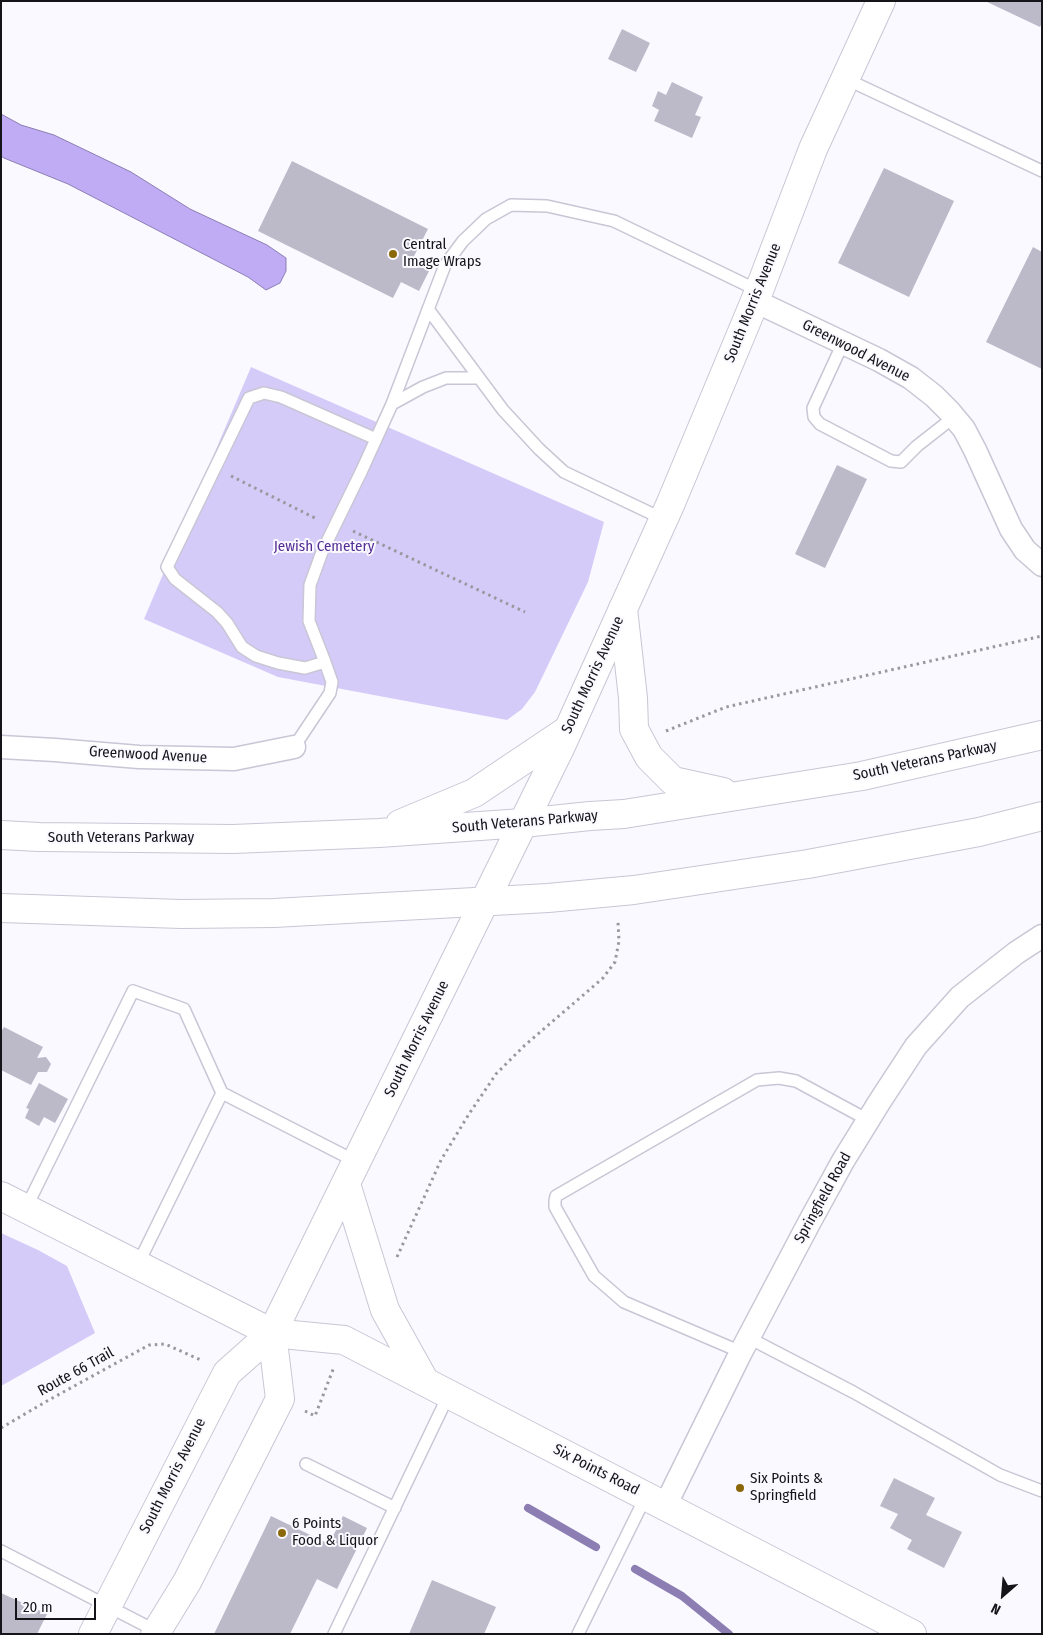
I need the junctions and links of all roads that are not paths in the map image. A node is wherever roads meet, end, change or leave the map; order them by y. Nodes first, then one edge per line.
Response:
1 (881, 1) edge
2 (846, 79) junction
3 (1042, 171) edge
4 (757, 296) junction
5 (428, 309) junction
6 (843, 342) junction
7 (479, 378) junction
8 (392, 404) junction
9 (954, 417) junction
10 (376, 439) junction
11 (664, 519) junction
12 (1042, 565) edge
13 (623, 609) junction
14 (325, 662) junction
15 (568, 730) junction
16 (1042, 735) edge
17 (1, 747) edge
18 (294, 747) joint
19 (742, 796) junction
20 (1042, 816) edge
21 (523, 823) junction
22 (379, 833) junction
23 (1, 836) edge
24 (484, 902) junction
25 (1, 908) edge
26 (1042, 936) edge
27 (222, 1093) junction
28 (868, 1120) junction
29 (351, 1173) junction
30 (1, 1196) edge
31 (26, 1208) junction
32 (138, 1264) junction
33 (272, 1333) junction
34 (745, 1345) junction
35 (424, 1380) junction
36 (449, 1394) junction
37 (306, 1464) dead end
38 (1042, 1491) edge
39 (656, 1501) junction
40 (395, 1508) junction
41 (1, 1551) edge
42 (107, 1606) junction
43 (155, 1632) edge
44 (579, 1633) edge
45 (93, 1634) edge
46 (334, 1634) edge
47 (912, 1634) edge

1 - 2 main road, South Morris Avenue
2 - 3 lane
2 - 4 main road, South Morris Avenue
4 - 5 lane
4 - 6 street, Greenwood Avenue
4 - 11 main road, South Morris Avenue
5 - 7 lane
5 - 8 lane
6 - 9 street, Greenwood Avenue
6 - 9 lane
7 - 8 lane
7 - 11 lane
8 - 10 lane
9 - 12 street, Greenwood Avenue
10 - 14 lane
10 - 14 lane
11 - 13 main road, South Morris Avenue
13 - 15 main road, South Morris Avenue
13 - 19 main road
14 - 18 lane
15 - 21 main road, South Morris Avenue
15 - 22 main road
16 - 19 main road, South Veterans Parkway
17 - 18 street, Greenwood Avenue
19 - 21 main road, South Veterans Parkway
20 - 24 main road
21 - 22 main road, South Veterans Parkway
21 - 24 main road, South Morris Avenue
22 - 23 main road, South Veterans Parkway
24 - 25 main road
24 - 29 main road, South Morris Avenue
26 - 28 street, Springfield Road
27 - 29 lane
27 - 31 lane
27 - 32 lane
28 - 34 street, Springfield Road
28 - 34 lane
29 - 33 main road, South Morris Avenue
29 - 35 main road
30 - 31 main road
31 - 32 main road
32 - 33 main road
33 - 35 main road, Six Points Road
33 - 42 main road, South Morris Avenue
33 - 43 main road
34 - 38 lane
34 - 39 street, Springfield Road
35 - 36 main road, Six Points Road
36 - 39 main road, Six Points Road
36 - 40 lane
37 - 40 lane
39 - 44 lane
39 - 47 main road, Six Points Road
40 - 46 lane
41 - 42 lane
42 - 43 lane
42 - 45 main road, South Morris Avenue

